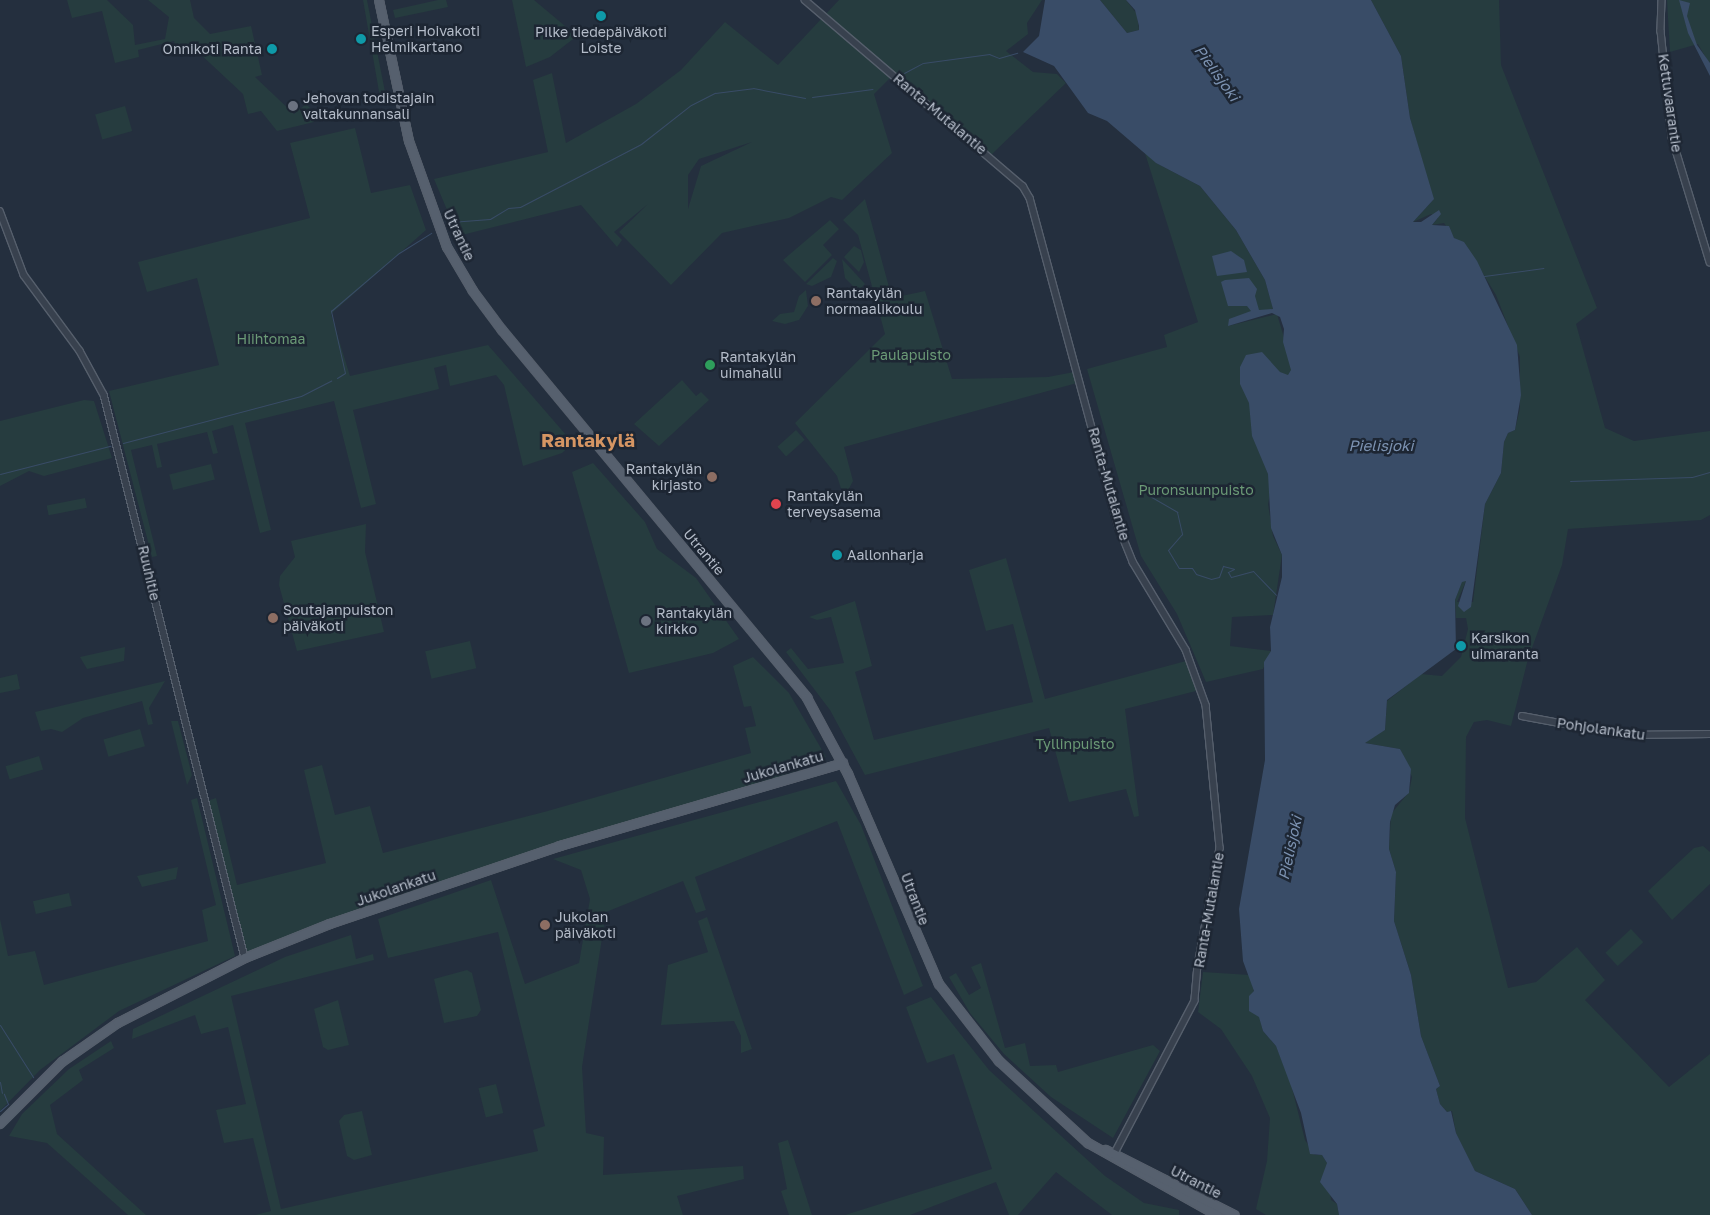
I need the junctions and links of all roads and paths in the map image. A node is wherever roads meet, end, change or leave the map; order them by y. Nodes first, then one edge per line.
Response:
1 (379, 0) edge
2 (805, 0) edge
3 (1662, 0) edge
4 (0, 211) edge
5 (1710, 262) edge
6 (1522, 716) dead end
7 (1710, 734) edge
8 (842, 763) junction
9 (245, 958) junction
10 (1046, 1106) junction
11 (0, 1124) edge
12 (1114, 1155) junction
13 (1217, 1215) edge
14 (1234, 1215) edge

1 - 8 main road, Utrantie
2 - 12 street, Ranta-Mutalantie
3 - 5 street, Kettuvaarantie
4 - 9 street, Ruuhitie
6 - 7 street, Pohjolankatu
8 - 9 main road, Jukolankatu
8 - 10 main road, Utrantie
9 - 11 main road, Jukolankatu
10 - 12 main road, Utrantie
10 - 13 main road, Utrantie
12 - 14 main road, Utrantie

